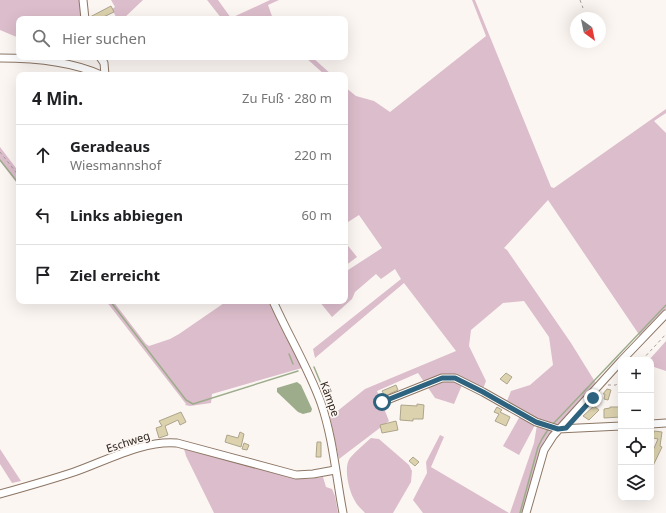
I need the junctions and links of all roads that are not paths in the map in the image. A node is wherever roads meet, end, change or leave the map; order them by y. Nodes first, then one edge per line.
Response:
1 (83, 0) edge
2 (85, 16) edge
3 (0, 58) edge
4 (16, 59) edge
5 (31, 60) edge
6 (102, 60) edge
7 (93, 72) edge
8 (105, 72) edge
9 (274, 304) edge
10 (666, 314) edge
11 (626, 357) edge
12 (618, 365) edge
13 (382, 402) dead end
14 (666, 423) edge
15 (654, 424) edge
16 (618, 426) edge
17 (558, 429) junction
18 (335, 470) junction
19 (0, 494) edge
20 (343, 513) edge
21 (526, 513) edge

1 - 2 street
3 - 4 street
5 - 7 street
6 - 8 street
9 - 18 street, Kämpe
10 - 11 street
12 - 17 street
13 - 17 street
14 - 15 street
16 - 17 street
17 - 21 street
18 - 19 street, Eschweg
18 - 20 street, Kämpe

